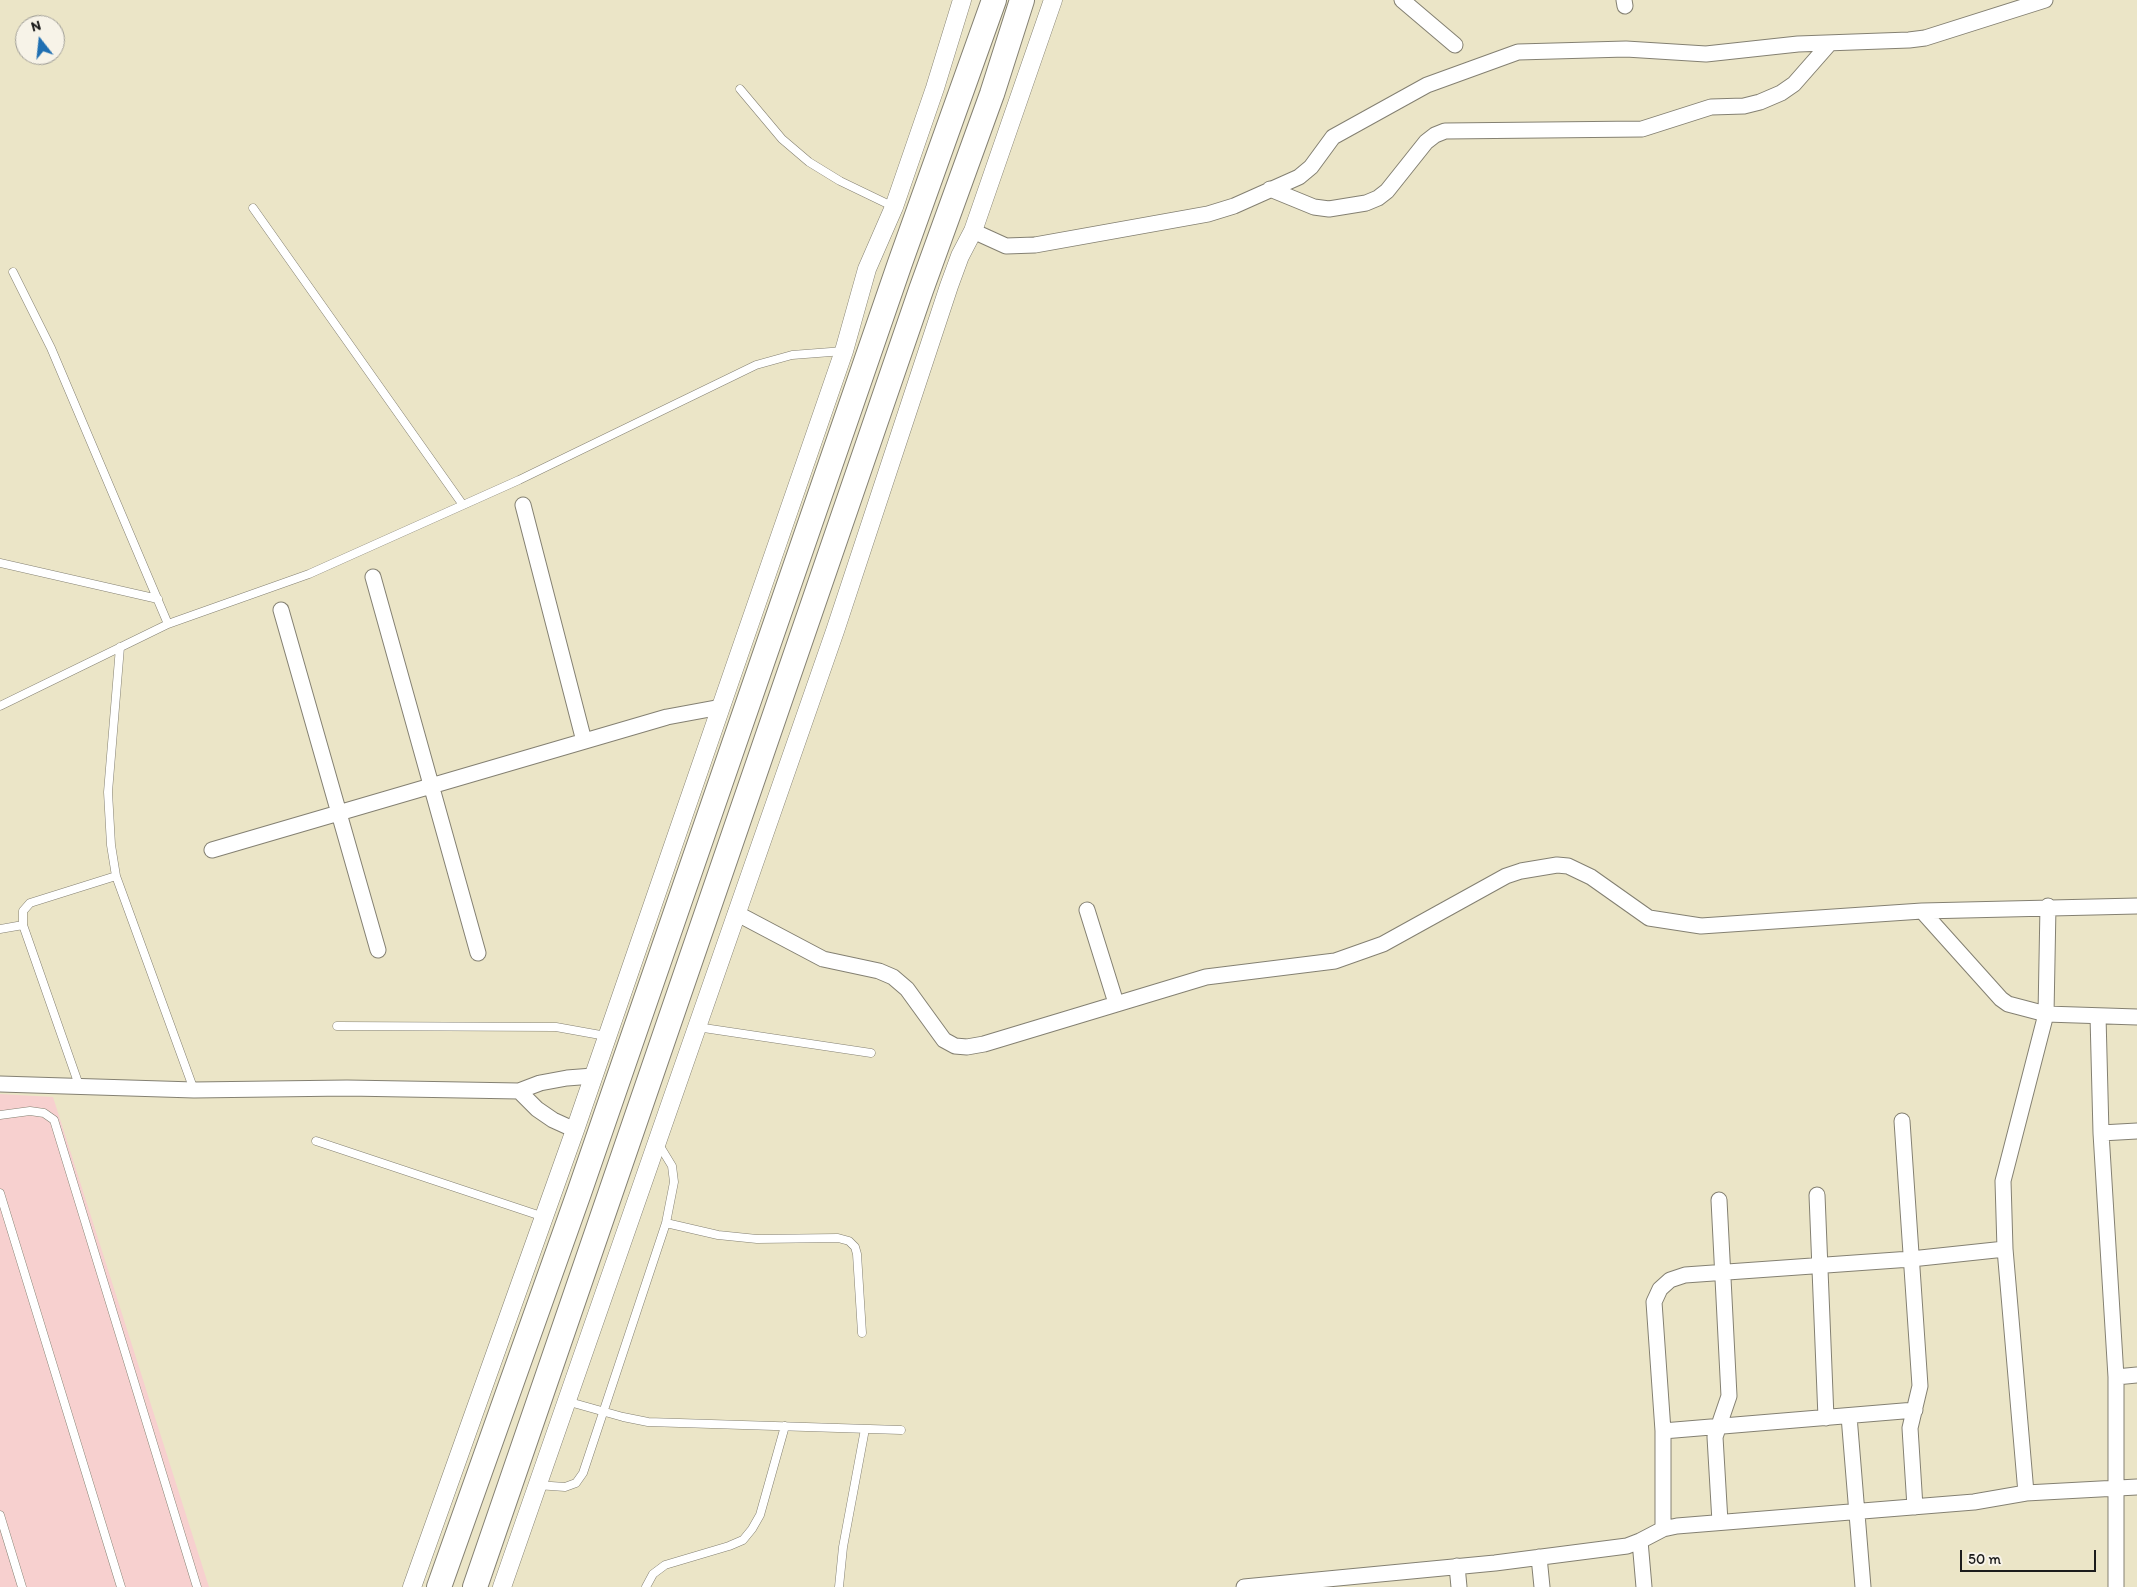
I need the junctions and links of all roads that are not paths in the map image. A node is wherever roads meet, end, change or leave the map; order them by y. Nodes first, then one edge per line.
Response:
1 (962, 0) edge
2 (994, 0) edge
3 (1022, 0) edge
4 (1053, 0) edge
5 (1402, 0) edge
6 (2045, 0) edge
7 (1830, 43) junction
8 (1455, 45) dead end
9 (740, 89) dead end
10 (1270, 189) junction
11 (253, 208) dead end
12 (894, 208) junction
13 (973, 231) junction
14 (13, 272) dead end
15 (844, 351) junction
16 (462, 505) junction
17 (522, 505) dead end
18 (0, 563) edge
19 (372, 577) dead end
20 (158, 599) junction
21 (281, 610) dead end
22 (168, 624) junction
23 (120, 647) junction
24 (0, 706) edge
25 (721, 707) junction
26 (584, 741) junction
27 (432, 786) junction
28 (338, 813) junction
29 (212, 850) dead end
30 (116, 876) junction
31 (2048, 906) junction
32 (2137, 906) edge
33 (1087, 910) dead end
34 (1922, 910) junction
35 (736, 913) junction
36 (23, 925) junction
37 (0, 929) edge
38 (378, 950) dead end
39 (478, 953) dead end
40 (1116, 1003) junction
41 (2046, 1014) junction
42 (2098, 1016) junction
43 (2137, 1017) edge
44 (336, 1026) dead end
45 (697, 1027) junction
46 (606, 1036) junction
47 (871, 1053) dead end
48 (593, 1076) junction
49 (0, 1084) edge
50 (80, 1088) junction
51 (194, 1090) junction
52 (519, 1092) junction
53 (0, 1115) edge
54 (1902, 1121) dead end
55 (575, 1130) junction
56 (2137, 1131) edge
57 (2101, 1133) junction
58 (316, 1140) dead end
59 (657, 1141) junction
60 (0, 1193) edge
61 (1817, 1194) dead end
62 (1720, 1200) dead end
63 (544, 1217) junction
64 (666, 1223) junction
65 (2005, 1249) junction
66 (1912, 1259) junction
67 (1820, 1266) junction
68 (1723, 1273) junction
69 (862, 1333) dead end
70 (2137, 1376) edge
71 (2116, 1377) junction
72 (566, 1401) junction
73 (1915, 1410) junction
74 (604, 1411) junction
75 (1850, 1416) junction
76 (1826, 1418) junction
77 (785, 1426) junction
78 (1718, 1427) junction
79 (865, 1429) junction
80 (901, 1430) dead end
81 (1663, 1431) junction
82 (537, 1485) junction
83 (2115, 1488) junction
84 (2137, 1488) edge
85 (2026, 1493) junction
86 (1915, 1507) junction
87 (1858, 1512) junction
88 (0, 1515) edge
89 (1720, 1522) junction
90 (1663, 1528) junction
91 (1640, 1542) junction
92 (1539, 1558) junction
93 (1457, 1566) junction
94 (1369, 1581) edge
95 (1290, 1585) edge
96 (22, 1587) edge
97 (121, 1587) edge
98 (197, 1587) edge
99 (412, 1587) edge
100 (439, 1587) edge
101 (476, 1587) edge
102 (502, 1587) edge
103 (646, 1587) edge
104 (839, 1587) edge
105 (1244, 1587) edge
106 (1459, 1587) edge
107 (1542, 1587) edge
108 (1644, 1587) edge
109 (1863, 1587) edge
110 (2116, 1587) edge

1 - 12 street
2 - 100 highway
3 - 101 highway
4 - 13 street
5 - 8 street
6 - 7 street
7 - 10 street
7 - 10 street
9 - 12 lane
10 - 13 street
11 - 16 lane
12 - 15 street
13 - 35 street
14 - 20 lane
15 - 16 lane
15 - 25 street
16 - 22 lane
17 - 26 street
18 - 20 lane
19 - 27 street
20 - 22 lane
21 - 28 street
22 - 23 lane
23 - 24 lane
23 - 30 lane
25 - 26 street
25 - 46 street
26 - 27 street
27 - 28 street
27 - 39 street
28 - 29 street
28 - 38 street
30 - 36 lane
30 - 51 lane
31 - 32 street
31 - 34 street
31 - 41 street
33 - 40 street
34 - 40 street
34 - 41 street
35 - 40 street
35 - 45 street
36 - 37 lane
36 - 50 lane
41 - 42 street
41 - 65 street
42 - 43 street
42 - 57 street
44 - 46 lane
45 - 47 lane
45 - 59 street
46 - 48 street
48 - 52 street
48 - 55 street
49 - 50 street
50 - 51 street
51 - 52 street
52 - 55 street
53 - 98 lane
54 - 66 street
55 - 63 street
56 - 57 street
57 - 71 street
58 - 63 lane
59 - 64 lane
59 - 72 street
60 - 97 lane
61 - 67 street
62 - 68 street
63 - 99 street
64 - 69 lane
64 - 74 lane
65 - 66 street
65 - 85 street
66 - 67 street
66 - 73 street
67 - 68 street
67 - 76 street
68 - 78 street
68 - 81 street
70 - 71 street
71 - 83 street
72 - 74 lane
72 - 82 street
73 - 75 street
73 - 86 street
74 - 77 lane
74 - 82 lane
75 - 76 street
75 - 87 street
76 - 78 street
77 - 79 lane
77 - 103 lane
78 - 81 street
78 - 89 street
79 - 80 lane
79 - 104 lane
81 - 90 street
82 - 102 street
83 - 84 street
83 - 85 street
83 - 110 street
85 - 86 street
86 - 87 street
87 - 89 street
87 - 109 street
88 - 96 lane
89 - 90 street
90 - 91 street
91 - 92 street
91 - 108 street
92 - 93 street
92 - 107 street
93 - 94 street
93 - 106 street
94 - 95 street
95 - 105 street

